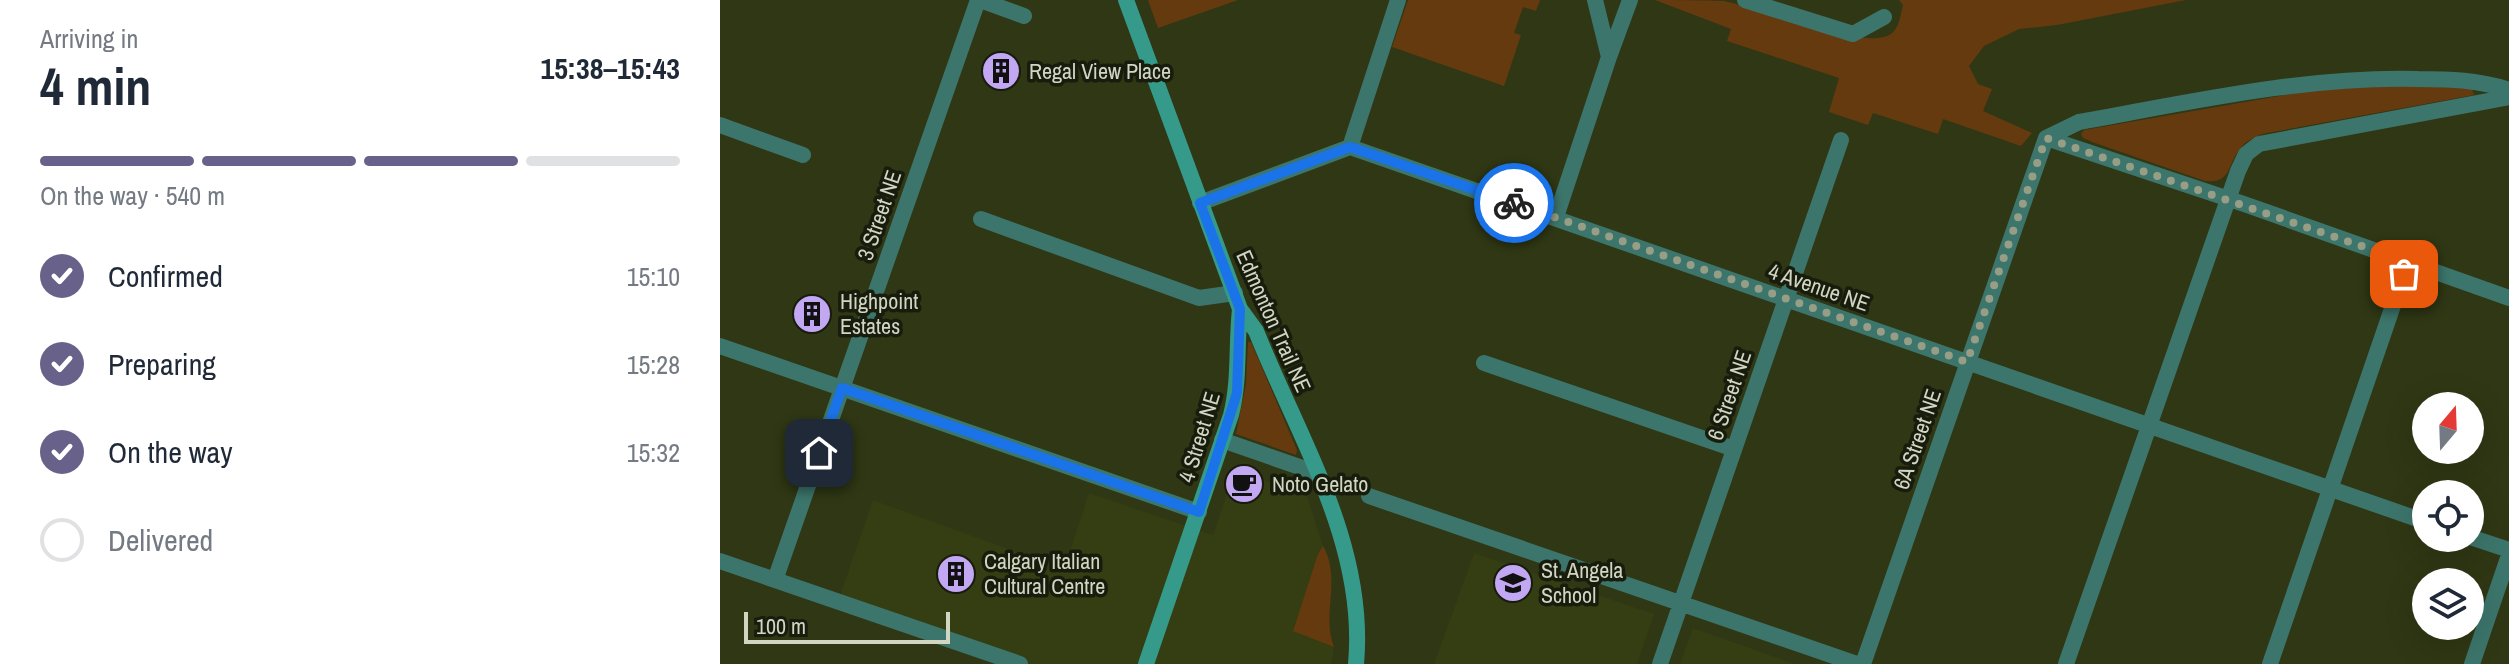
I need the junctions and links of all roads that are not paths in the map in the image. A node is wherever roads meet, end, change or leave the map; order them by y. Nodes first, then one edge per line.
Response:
1 (979, 0) edge
2 (1126, 0) edge
3 (1398, 0) edge
4 (1595, 0) edge
5 (1630, 0) edge
6 (1745, 0) edge
7 (1024, 16) dead end
8 (1884, 17) dead end
9 (1609, 57) junction
10 (2509, 90) edge
11 (2509, 97) edge
12 (720, 125) edge
13 (2046, 138) junction
14 (1841, 140) dead end
15 (1350, 147) junction
16 (803, 155) dead end
17 (2228, 199) junction
18 (1200, 203) junction
19 (1556, 217) junction
20 (981, 219) dead end
21 (2408, 262) junction
22 (2509, 298) edge
23 (1785, 299) junction
24 (1237, 301) junction
25 (720, 346) edge
26 (1967, 362) junction
27 (1484, 363) dead end
28 (842, 388) junction
29 (2148, 425) junction
30 (1222, 440) junction
31 (1734, 449) junction
32 (1317, 473) junction
33 (2331, 489) junction
34 (1369, 496) dead end
35 (1199, 512) junction
36 (2412, 517) edge
37 (2484, 542) edge
38 (2509, 552) edge
39 (720, 561) edge
40 (775, 580) junction
41 (1681, 602) junction
42 (1020, 664) edge
43 (1146, 664) edge
44 (1356, 664) edge
45 (1660, 664) edge
46 (1860, 664) edge
47 (2066, 664) edge
48 (2270, 664) edge
49 (2472, 664) edge

1 - 7 street
1 - 28 street, 3 Street NE
2 - 18 main road, Edmonton Trail NE
3 - 15 street
4 - 9 street
5 - 9 street
6 - 8 street
9 - 19 street
10 - 13 street
11 - 17 street
12 - 16 street
13 - 17 street
13 - 26 street, 6A Street NE
14 - 23 street, 6 Street NE
15 - 18 street
15 - 19 street, 4 Avenue NE
17 - 21 street
17 - 29 street
18 - 24 main road, Edmonton Trail NE
19 - 23 street, 4 Avenue NE
20 - 24 street
21 - 22 street
21 - 33 street
23 - 26 street, 4 Avenue NE
23 - 31 street, 6 Street NE
24 - 30 main road, 4 Street NE
24 - 32 main road, Edmonton Trail NE
25 - 28 street
26 - 29 street, 4 Avenue NE
26 - 46 street, 6A Street NE
27 - 31 street
28 - 35 street
28 - 40 street, 3 Street NE
29 - 33 street, 4 Avenue NE
29 - 47 street
30 - 32 street
30 - 35 main road, 4 Street NE
31 - 41 street, 6 Street NE
32 - 44 main road, Edmonton Trail NE
33 - 36 street, 4 Avenue NE
33 - 48 street
34 - 41 street
35 - 43 main road, 4 Street NE
37 - 38 street
38 - 49 street
39 - 40 street
40 - 42 street
41 - 45 street, 6 Street NE
41 - 46 street

